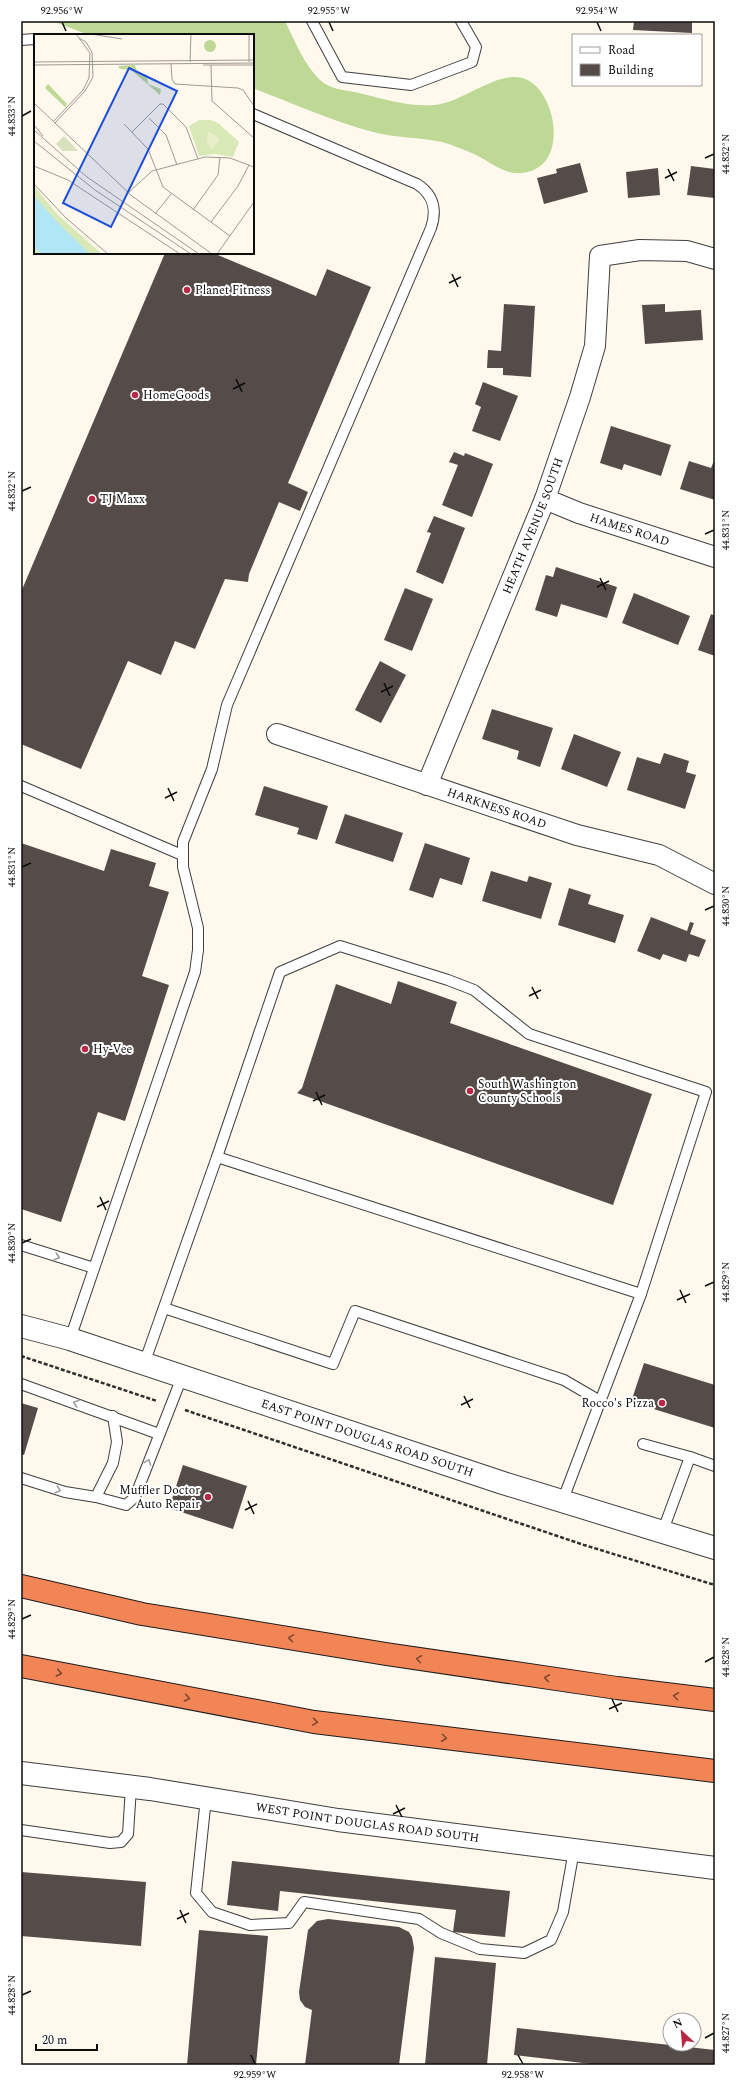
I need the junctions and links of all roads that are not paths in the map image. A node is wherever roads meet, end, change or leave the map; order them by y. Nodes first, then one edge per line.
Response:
1 (312, 21) edge
2 (461, 21) edge
3 (34, 39) edge
4 (21, 40) edge
5 (254, 114) edge
6 (715, 259) edge
7 (545, 499) junction
8 (715, 557) edge
9 (277, 734) dead end
10 (427, 785) junction
11 (21, 786) edge
12 (182, 855) junction
13 (715, 884) edge
14 (217, 1157) junction
15 (21, 1245) edge
16 (94, 1268) junction
17 (641, 1294) junction
18 (164, 1308) junction
19 (21, 1326) edge
20 (70, 1339) junction
21 (144, 1364) junction
22 (182, 1377) junction
23 (21, 1384) edge
24 (600, 1400) junction
25 (113, 1416) junction
26 (159, 1434) junction
27 (643, 1444) dead end
28 (690, 1457) junction
29 (715, 1466) edge
30 (21, 1478) edge
31 (96, 1497) junction
32 (562, 1502) junction
33 (662, 1533) junction
34 (715, 1548) edge
35 (21, 1586) edge
36 (21, 1666) edge
37 (715, 1700) edge
38 (715, 1771) edge
39 (21, 1773) edge
40 (131, 1787) junction
41 (206, 1798) junction
42 (21, 1830) edge
43 (574, 1850) junction
44 (715, 1868) edge

1 - 2 lane
3 - 4 lane
5 - 12 lane
6 - 7 street, HEATH AVENUE SOUTH
7 - 8 street, HAMES ROAD
7 - 10 street, HEATH AVENUE SOUTH
9 - 10 street, HARKNESS ROAD
10 - 13 street, HARKNESS ROAD
11 - 12 lane
12 - 16 lane
14 - 17 lane
14 - 17 lane
14 - 18 lane
15 -> 16 lane
16 - 20 lane
17 - 24 lane
18 - 21 lane
18 - 24 lane
19 - 20 street, EAST POINT DOUGLAS ROAD SOUTH
20 - 21 street, EAST POINT DOUGLAS ROAD SOUTH
21 - 22 street, EAST POINT DOUGLAS ROAD SOUTH
22 - 26 lane
22 - 32 street, EAST POINT DOUGLAS ROAD SOUTH
25 -> 23 lane
24 - 32 lane
25 - 26 lane
25 - 31 lane
31 -> 26 lane
27 - 28 lane
28 - 29 lane
28 - 33 lane
30 -> 31 lane
32 - 33 street, EAST POINT DOUGLAS ROAD SOUTH
33 - 34 street, EAST POINT DOUGLAS ROAD SOUTH
37 -> 35 highway
36 -> 38 highway
39 - 40 street, WEST POINT DOUGLAS ROAD SOUTH
40 - 41 street, WEST POINT DOUGLAS ROAD SOUTH
40 - 42 lane
41 - 43 street, WEST POINT DOUGLAS ROAD SOUTH
41 - 43 lane
43 - 44 street, WEST POINT DOUGLAS ROAD SOUTH

